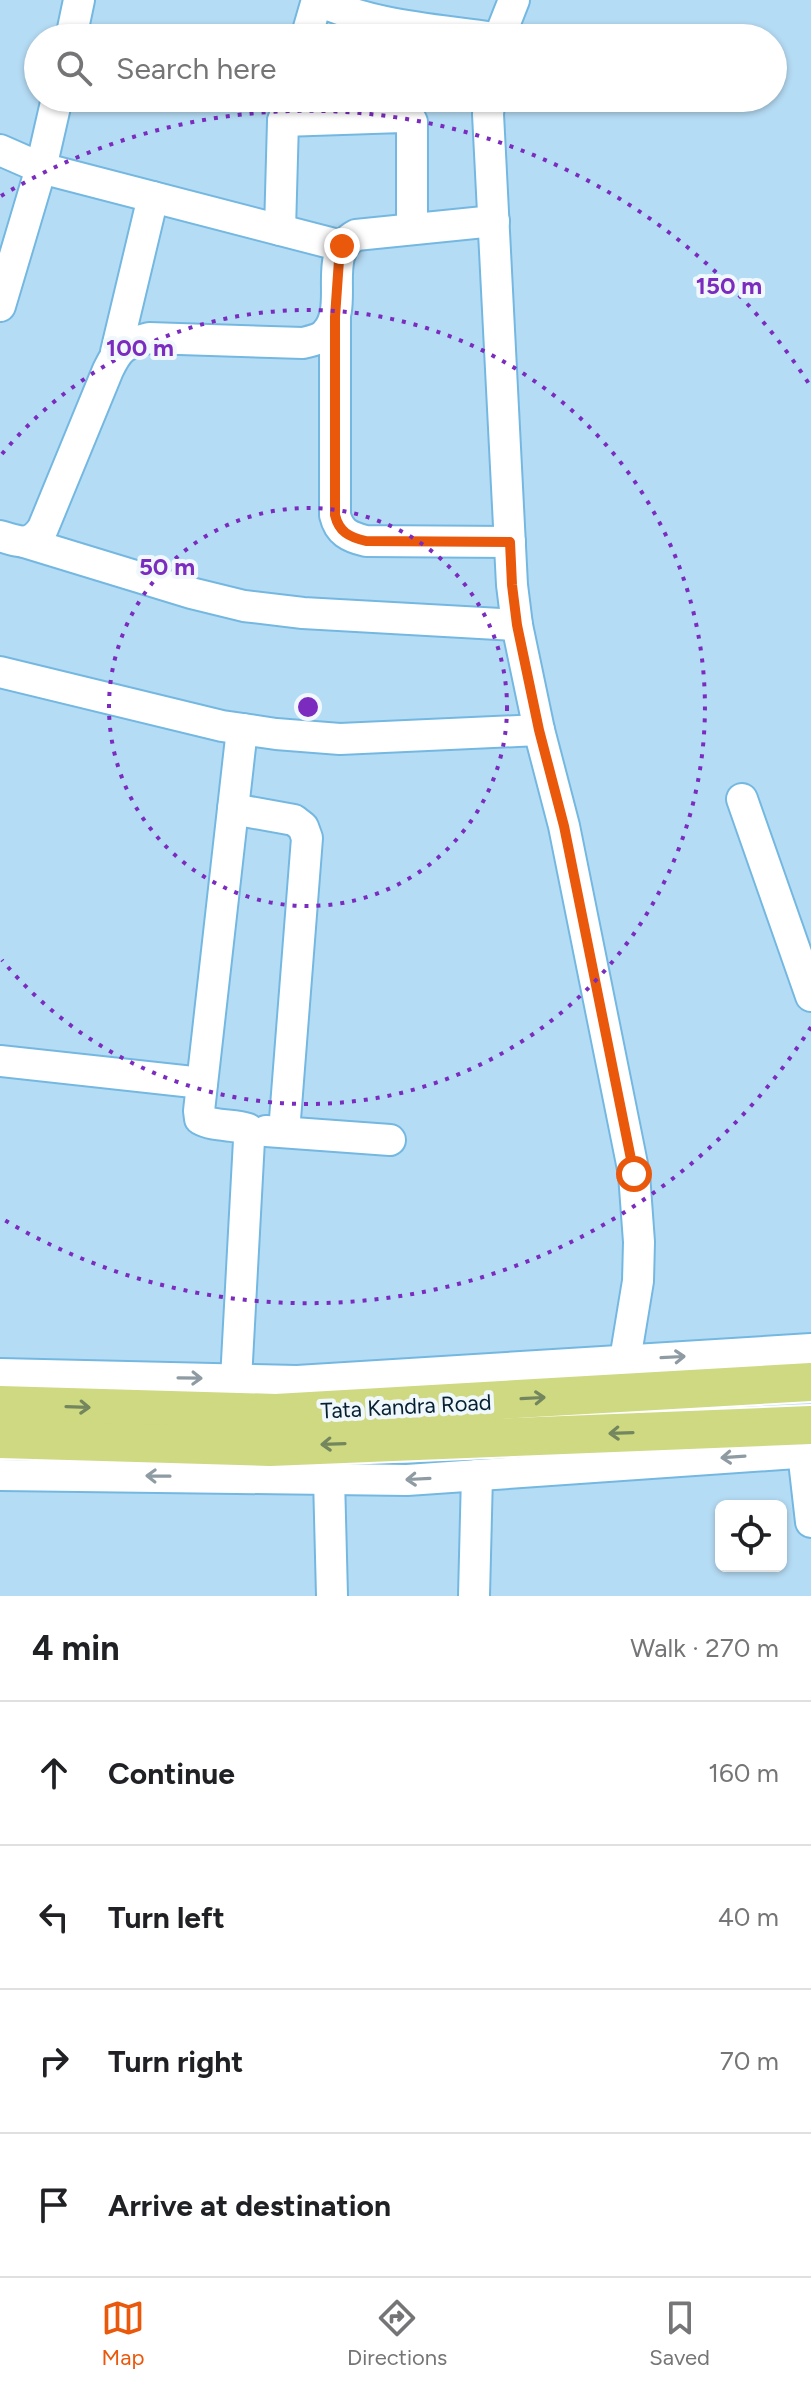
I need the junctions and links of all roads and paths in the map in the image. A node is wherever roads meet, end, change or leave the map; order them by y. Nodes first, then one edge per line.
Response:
1 (79, 0) edge
2 (317, 0) edge
3 (514, 0) edge
4 (74, 24) edge
5 (310, 24) edge
6 (401, 24) edge
7 (503, 24) edge
8 (54, 112) edge
9 (286, 112) edge
10 (319, 112) edge
11 (488, 112) edge
12 (0, 150) edge
13 (41, 168) junction
14 (153, 197) junction
15 (494, 221) junction
16 (412, 229) junction
17 (280, 230) junction
18 (342, 246) junction
19 (0, 306) edge
20 (335, 317) junction
21 (116, 352) junction
22 (12, 539) edge
23 (510, 542) junction
24 (517, 625) junction
25 (0, 672) edge
26 (242, 729) junction
27 (539, 730) junction
28 (742, 799) dead end
29 (233, 809) junction
30 (811, 996) edge
31 (0, 1061) edge
32 (202, 1083) junction
33 (248, 1129) junction
34 (284, 1132) junction
35 (390, 1140) dead end
36 (811, 1349) edge
37 (625, 1360) junction
38 (0, 1374) edge
39 (811, 1382) edge
40 (235, 1396) junction
41 (0, 1405) edge
42 (0, 1439) edge
43 (807, 1439) edge
44 (0, 1475) edge
45 (477, 1475) junction
46 (329, 1478) junction
47 (811, 1522) edge
48 (332, 1596) edge
49 (474, 1596) edge

1 - 4 street
2 - 5 street
2 - 6 street
3 - 7 street
8 - 13 street
9 - 17 street
10 - 16 street
11 - 15 street
12 - 13 street
13 - 14 street
13 - 19 street
14 - 17 street
14 - 21 street
15 - 16 street
15 - 23 street
16 - 18 street
17 - 18 street
18 - 20 street
20 - 21 street
20 - 23 street
21 - 22 street
22 - 24 street
23 - 24 street
24 - 27 street
25 - 26 street
26 - 27 street
26 - 29 street
27 - 37 street
28 - 30 street
29 - 32 street
29 - 34 street
31 - 32 street
32 - 33 street
33 - 34 street
33 - 40 street
34 - 35 street
37 -> 36 street
37 - 40 street
38 -> 40 street
40 -> 39 main road, Tata Kandra Road
41 -> 40 main road, Tata Kandra Road
43 -> 42 main road, Tata Kandra Road
43 -> 45 street
43 - 47 street
46 -> 44 street
45 -> 46 street
45 - 49 street
46 - 48 street

